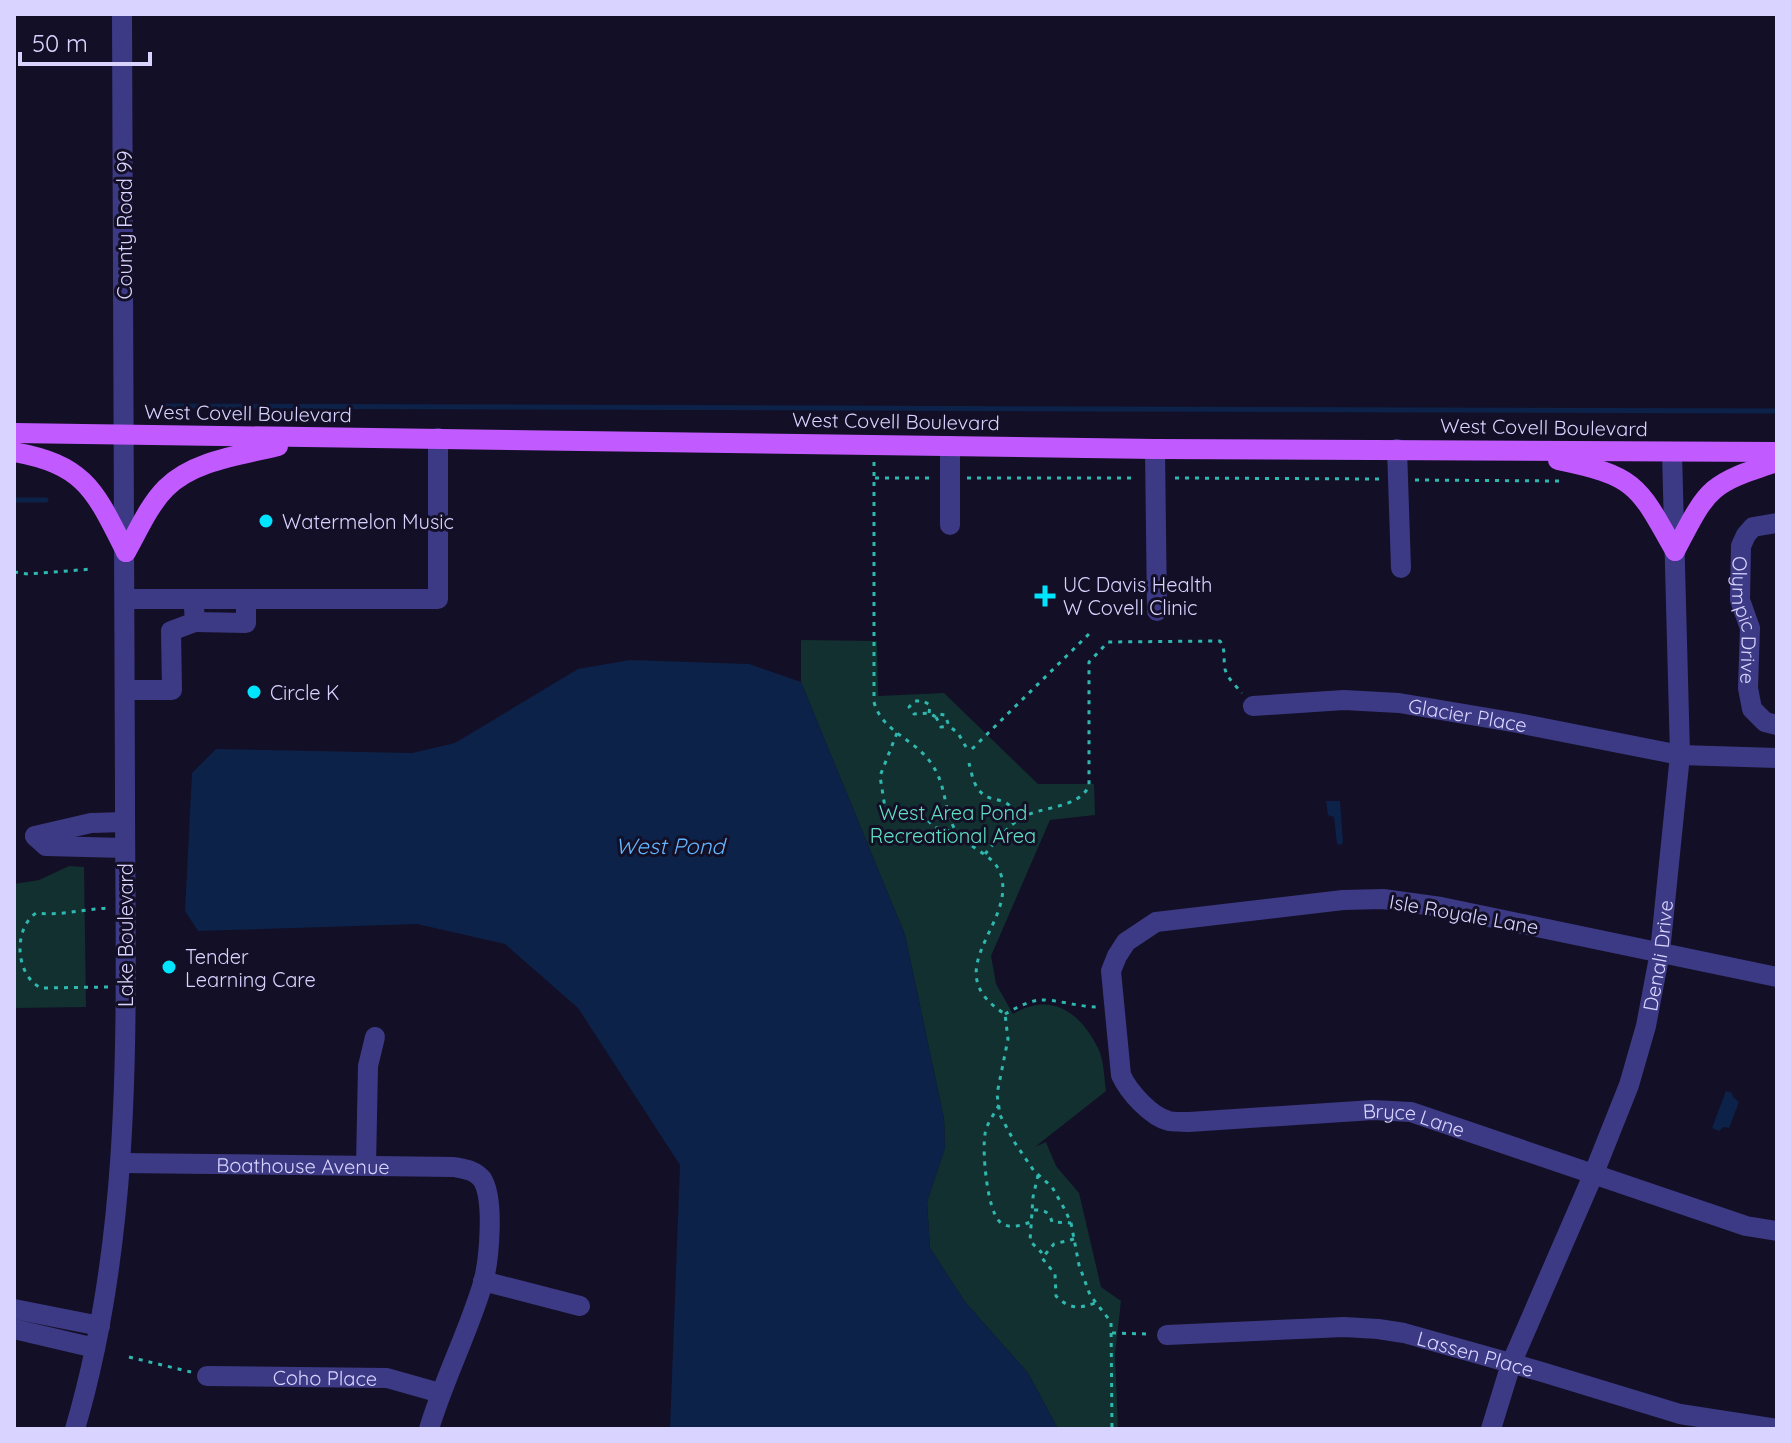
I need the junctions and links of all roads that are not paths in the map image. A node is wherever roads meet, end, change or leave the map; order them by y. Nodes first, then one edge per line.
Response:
1 (122, 14) edge
2 (14, 433) edge
3 (126, 436) junction
4 (438, 438) junction
5 (306, 439) junction
6 (950, 446) junction
7 (1155, 449) junction
8 (1397, 449) junction
9 (1507, 450) junction
10 (14, 452) edge
11 (1672, 452) junction
12 (1777, 452) edge
13 (1777, 462) edge
14 (1777, 523) edge
15 (950, 525) dead end
16 (1675, 551) junction
17 (126, 552) junction
18 (1401, 568) dead end
19 (126, 599) junction
20 (194, 599) junction
21 (246, 600) junction
22 (1157, 611) dead end
23 (195, 622) junction
24 (125, 690) junction
25 (1253, 706) road end
26 (1777, 725) edge
27 (1680, 755) junction
28 (1777, 758) edge
29 (125, 822) junction
30 (125, 848) junction
31 (1660, 952) junction
32 (1777, 977) edge
33 (1114, 1007) joint
34 (375, 1037) dead end
35 (121, 1163) junction
36 (366, 1166) junction
37 (1594, 1173) junction
38 (1777, 1231) edge
39 (483, 1281) junction
40 (580, 1306) dead end
41 (14, 1309) edge
42 (100, 1326) junction
43 (14, 1329) edge
44 (1167, 1335) road end
45 (95, 1348) junction
46 (1511, 1364) junction
47 (207, 1376) road end
48 (440, 1393) junction
49 (75, 1429) edge
50 (429, 1429) edge
51 (1491, 1429) edge
52 (1777, 1429) edge

1 - 3 street, County Road 99
2 - 3 main road, West Covell Boulevard
3 - 5 main road, West Covell Boulevard
3 - 17 street, Lake Boulevard
4 - 5 main road, West Covell Boulevard
4 - 6 main road, West Covell Boulevard
4 - 21 street
5 - 17 main road
6 - 7 main road, West Covell Boulevard
6 - 15 street
7 - 8 main road, West Covell Boulevard
7 - 22 street
8 - 9 main road, West Covell Boulevard
8 - 18 street
9 - 11 main road, West Covell Boulevard
9 - 16 main road
10 - 17 main road
11 - 12 main road, West Covell Boulevard
11 - 16 street, Denali Drive
13 - 16 main road
14 - 26 street, Olympic Drive
16 - 27 street, Denali Drive
17 - 19 street, Lake Boulevard
19 - 20 street
19 - 24 street, Lake Boulevard
20 - 21 street
20 - 23 street
21 - 23 street
23 - 24 street
24 - 29 street, Lake Boulevard
25 - 27 street, Glacier Place
27 - 28 street, Glacier Place
27 - 31 street, Denali Drive
29 - 30 street, Lake Boulevard
29 - 30 street
30 - 35 street, Lake Boulevard
31 - 32 street, Isle Royale Lane
31 - 33 street, Isle Royale Lane
31 - 37 street, Denali Drive
33 - 37 street, Bryce Lane
34 - 36 street
35 - 36 street, Boathouse Avenue
35 - 42 street, Lake Boulevard
36 - 39 street, Boathouse Avenue
37 - 38 street, Bryce Lane
37 - 46 street, Denali Drive
39 - 40 street
39 - 48 street
41 - 42 street
42 - 45 street, Lake Boulevard
43 - 45 street
44 - 46 street, Lassen Place
45 - 49 street, Lake Boulevard
46 - 51 street, Denali Drive
46 - 52 street, Lassen Place
47 - 48 street, Coho Place
48 - 50 street

